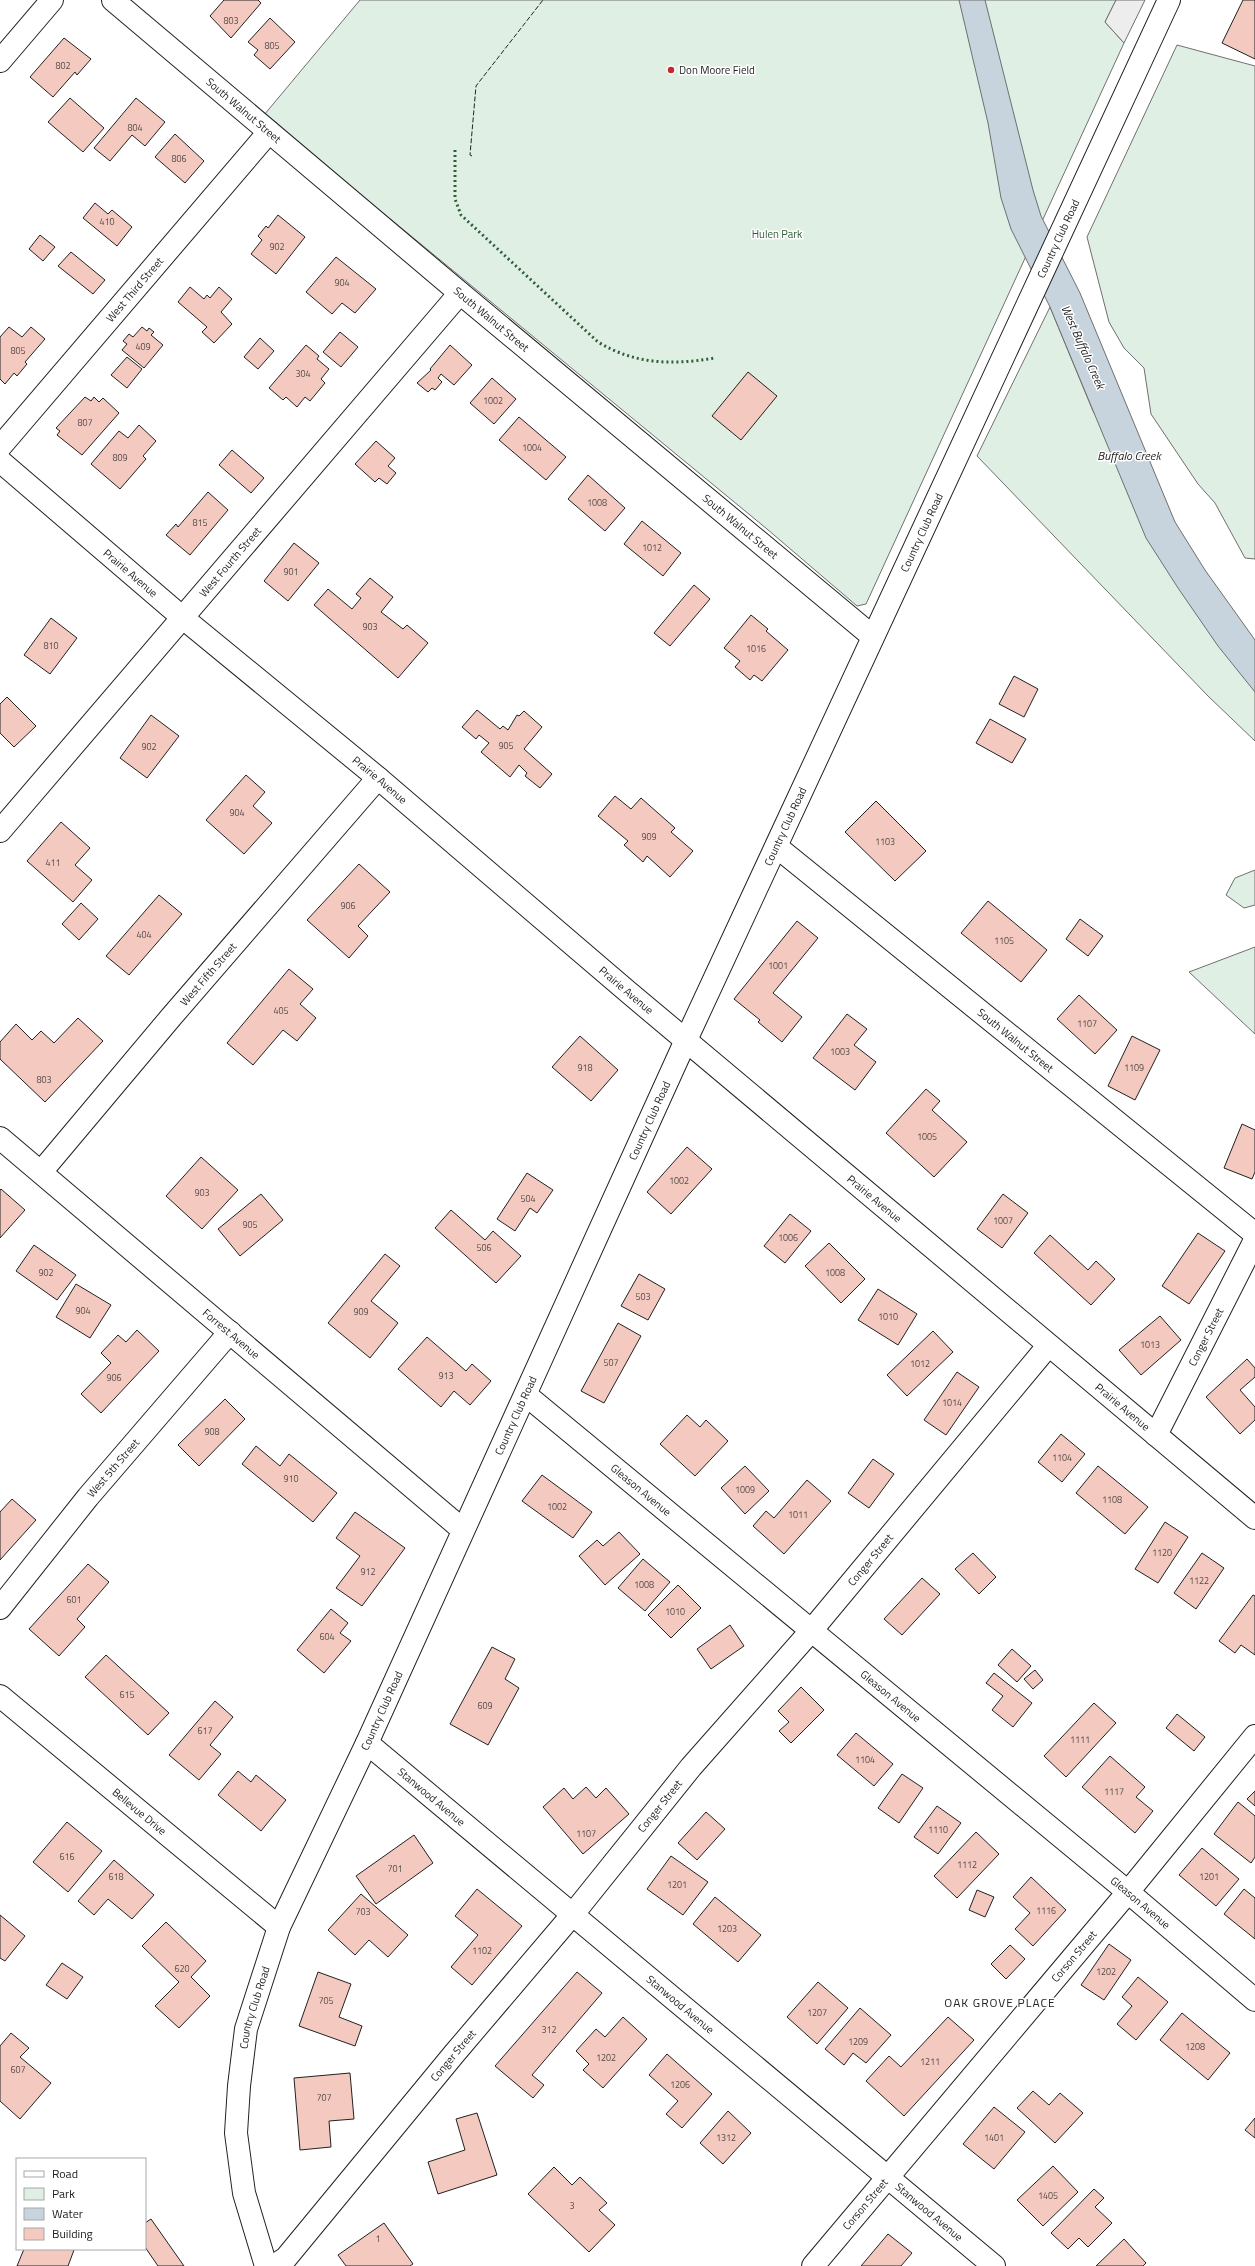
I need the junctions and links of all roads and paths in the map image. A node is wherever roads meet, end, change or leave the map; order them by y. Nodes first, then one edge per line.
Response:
1 (52, 0) edge
2 (113, 0) edge
3 (1169, 0) edge
4 (0, 61) edge
5 (269, 132) junction
6 (460, 293) junction
7 (0, 447) edge
8 (0, 460) edge
9 (183, 618) junction
10 (872, 636) junction
11 (378, 778) junction
12 (0, 831) edge
13 (777, 847) junction
14 (686, 1040) junction
15 (0, 1138) edge
16 (41, 1172) junction
17 (1255, 1234) edge
18 (1255, 1240) edge
19 (230, 1332) junction
20 (1048, 1346) junction
21 (526, 1395) junction
22 (1156, 1435) junction
23 (1255, 1518) edge
24 (463, 1530) junction
25 (0, 1608) edge
26 (811, 1631) junction
27 (0, 1696) edge
28 (1255, 1736) edge
29 (367, 1743) junction
30 (1128, 1892) junction
31 (573, 1914) junction
32 (279, 1927) junction
33 (1255, 2000) edge
34 (888, 2178) junction
35 (266, 2266) edge
36 (274, 2266) edge
37 (813, 2266) edge
38 (994, 2266) edge

1 - 4 street
2 - 5 street, South Walnut Street
3 - 10 street, Country Club Road
5 - 6 street, South Walnut Street
5 - 7 street, West Third Street
6 - 9 street, West Fourth Street
6 - 10 street, South Walnut Street
8 - 9 street, Prairie Avenue
9 - 11 street, Prairie Avenue
9 - 12 street, West Fourth Street
10 - 13 street, Country Club Road
11 - 14 street, Prairie Avenue
11 - 16 street, West Fifth Street
13 - 14 street, Country Club Road
13 - 17 street, South Walnut Street
14 - 20 street, Prairie Avenue
14 - 21 street, Country Club Road
15 - 16 street, Forrest Avenue
16 - 19 street, Forrest Avenue
18 - 22 street, Conger Street
19 - 24 street, Forrest Avenue
19 - 25 street, West 5th Street
20 - 22 street, Prairie Avenue
20 - 26 street, Conger Street
21 - 24 street, Country Club Road
21 - 26 street, Gleason Avenue
22 - 23 street, Prairie Avenue
24 - 29 street, Country Club Road
26 - 30 street, Gleason Avenue
26 - 31 street, Conger Street
27 - 32 street, Bellevue Drive
28 - 30 street, Corson Street
29 - 31 street, Stanwood Avenue
29 - 32 street, Country Club Road
30 - 33 street, Gleason Avenue
30 - 34 street, Corson Street
31 - 34 street, Stanwood Avenue
31 - 36 street, Conger Street
32 - 35 street, Country Club Road
34 - 37 street, Corson Street
34 - 38 street, Stanwood Avenue

